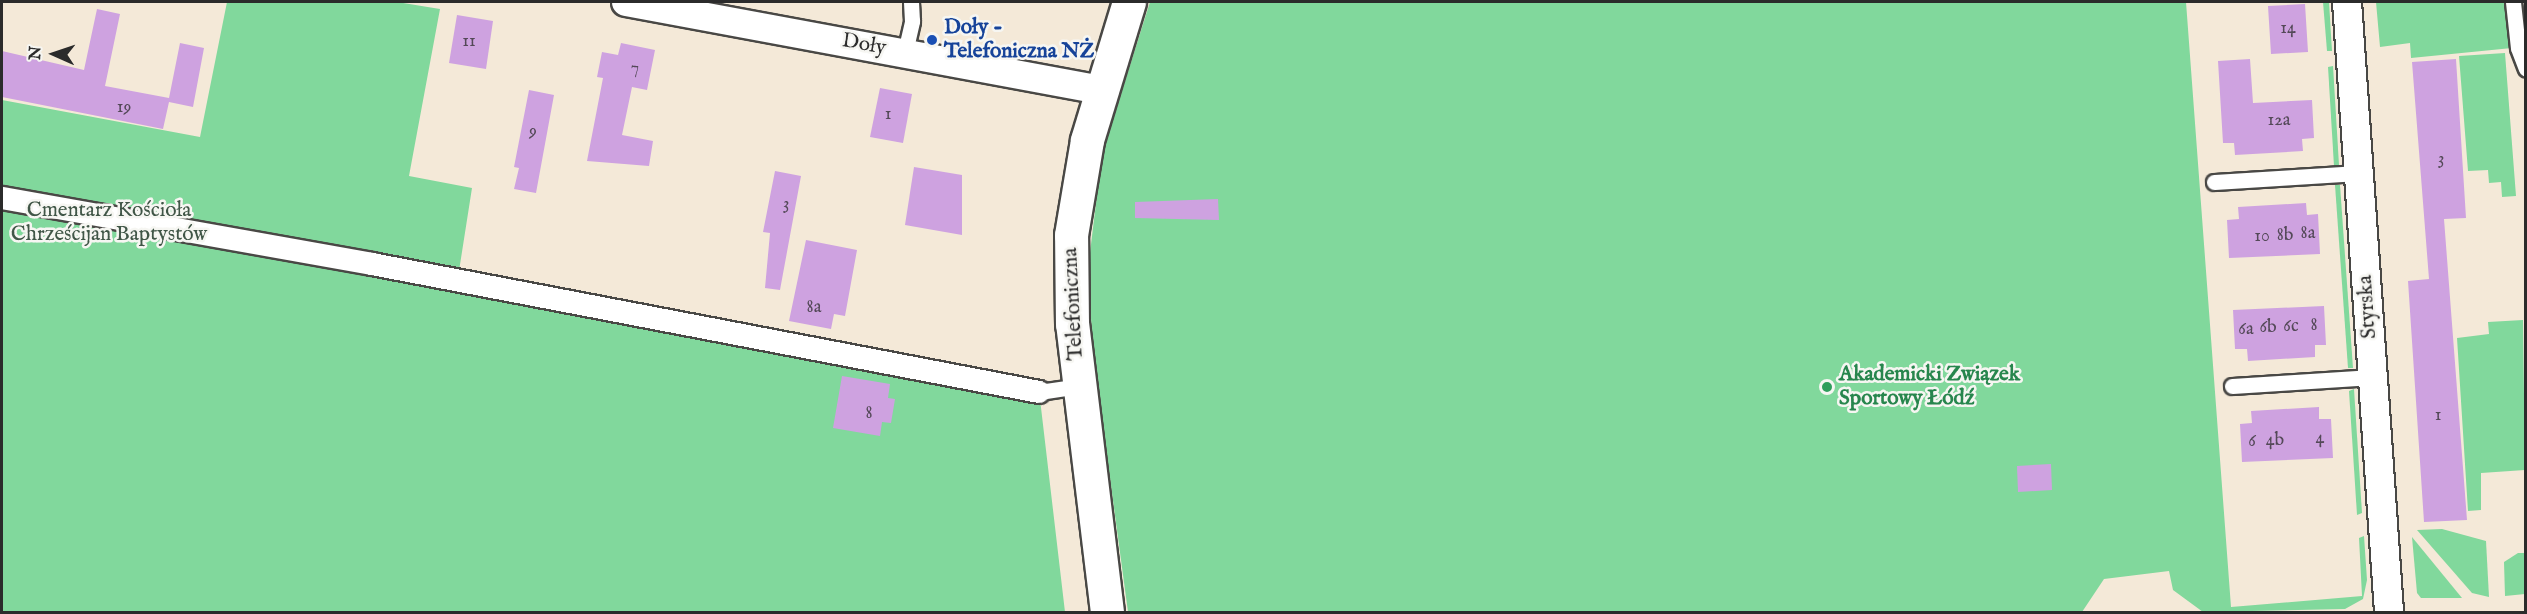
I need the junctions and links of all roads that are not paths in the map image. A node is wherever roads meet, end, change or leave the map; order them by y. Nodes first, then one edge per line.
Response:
1 (626, 2) edge
2 (911, 2) edge
3 (1130, 2) edge
4 (2347, 2) edge
5 (2513, 2) edge
6 (905, 52) junction
7 (2526, 69) edge
8 (1102, 90) junction
9 (2359, 173) junction
10 (2214, 182) dead end
11 (2, 198) edge
12 (2373, 377) junction
13 (1079, 386) junction
14 (2232, 386) dead end
15 (1040, 392) joint
16 (1107, 612) edge
17 (2389, 612) edge

1 - 6 street, Doły
2 - 6 lane
3 - 8 street, Telefoniczna
4 - 9 street, Styrska
5 - 7 lane
6 - 8 street, Doły
8 - 13 street, Telefoniczna
9 - 10 lane
9 - 12 street, Styrska
11 - 15 street
12 - 14 lane
12 - 17 street, Styrska
13 - 15 lane
13 - 16 street, Telefoniczna

